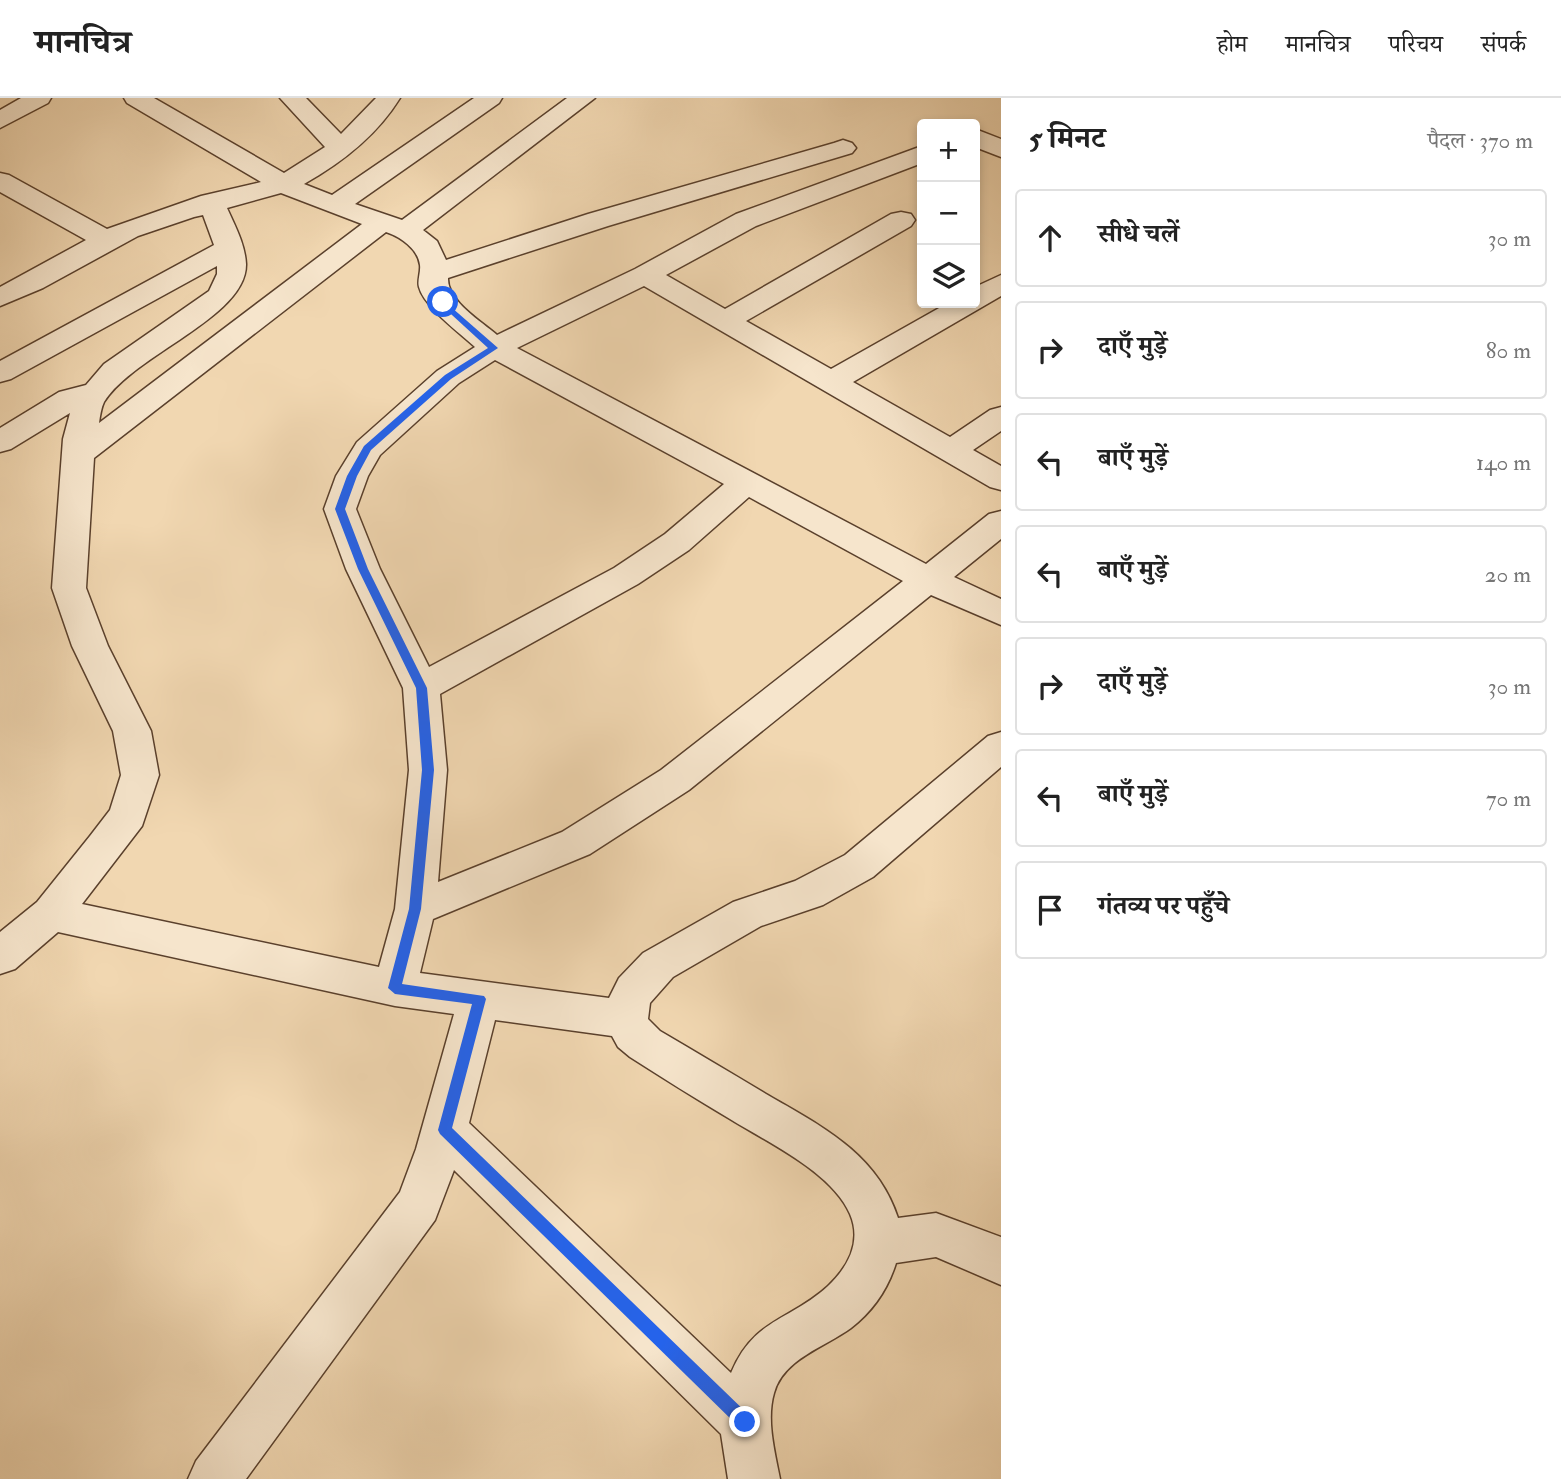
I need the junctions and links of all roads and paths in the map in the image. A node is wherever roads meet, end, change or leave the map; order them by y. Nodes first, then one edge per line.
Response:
1 (39, 98) edge
2 (136, 98) edge
3 (292, 98) edge
4 (388, 98) edge
5 (490, 98) edge
6 (583, 98) edge
7 (0, 120) edge
8 (1001, 123) edge
9 (980, 134) edge
10 (980, 138) edge
11 (340, 148) junction
12 (843, 148) dead end
13 (1001, 149) edge
14 (917, 156) edge
15 (0, 181) edge
16 (284, 184) junction
17 (211, 202) junction
18 (334, 206) junction
19 (901, 220) dead end
20 (393, 227) junction
21 (106, 240) junction
22 (229, 248) junction
23 (434, 273) junction
24 (645, 275) junction
25 (1001, 284) edge
26 (980, 296) edge
27 (0, 297) edge
28 (960, 308) edge
29 (725, 321) junction
30 (494, 348) junction
31 (0, 373) edge
32 (831, 382) junction
33 (98, 391) junction
34 (1001, 417) edge
35 (0, 442) edge
36 (951, 451) junction
37 (78, 454) junction
38 (1001, 480) edge
39 (745, 483) junction
40 (1001, 522) edge
41 (929, 580) junction
42 (1001, 614) edge
43 (421, 688) junction
44 (1001, 746) edge
45 (415, 909) junction
46 (51, 914) junction
47 (0, 957) edge
48 (395, 988) junction
49 (479, 999) junction
50 (626, 1019) junction
51 (445, 1130) junction
52 (880, 1243) junction
53 (1001, 1262) edge
54 (745, 1422) junction
55 (214, 1479) edge
56 (754, 1479) edge

1 - 7 street
2 - 16 street
3 - 11 street
4 - 11 street
5 - 18 street
6 - 20 street
8 - 9 street
10 - 13 street
11 - 16 street
12 - 23 street
14 - 24 street
15 - 21 street
16 - 17 street
16 - 18 street
17 - 21 street
17 - 22 street
18 - 20 street
19 - 29 street
20 - 23 street
20 - 37 street
21 - 27 street
22 - 31 street
22 - 33 street
23 - 30 street
24 - 29 street
24 - 30 street
25 - 26 street
28 - 32 street
29 - 32 street
30 - 39 street
30 - 43 street
32 - 36 street
33 - 35 street
33 - 37 street
34 - 36 street
36 - 38 street
37 - 46 street
39 - 41 street
39 - 43 street
40 - 41 street
41 - 42 street
41 - 45 street
43 - 45 street
44 - 50 street
45 - 48 street
46 - 47 street
46 - 48 street
48 - 49 street
49 - 50 street
49 - 51 street
50 - 52 street
51 - 54 street
51 - 55 street
52 - 53 street
52 - 54 street
54 - 56 street

